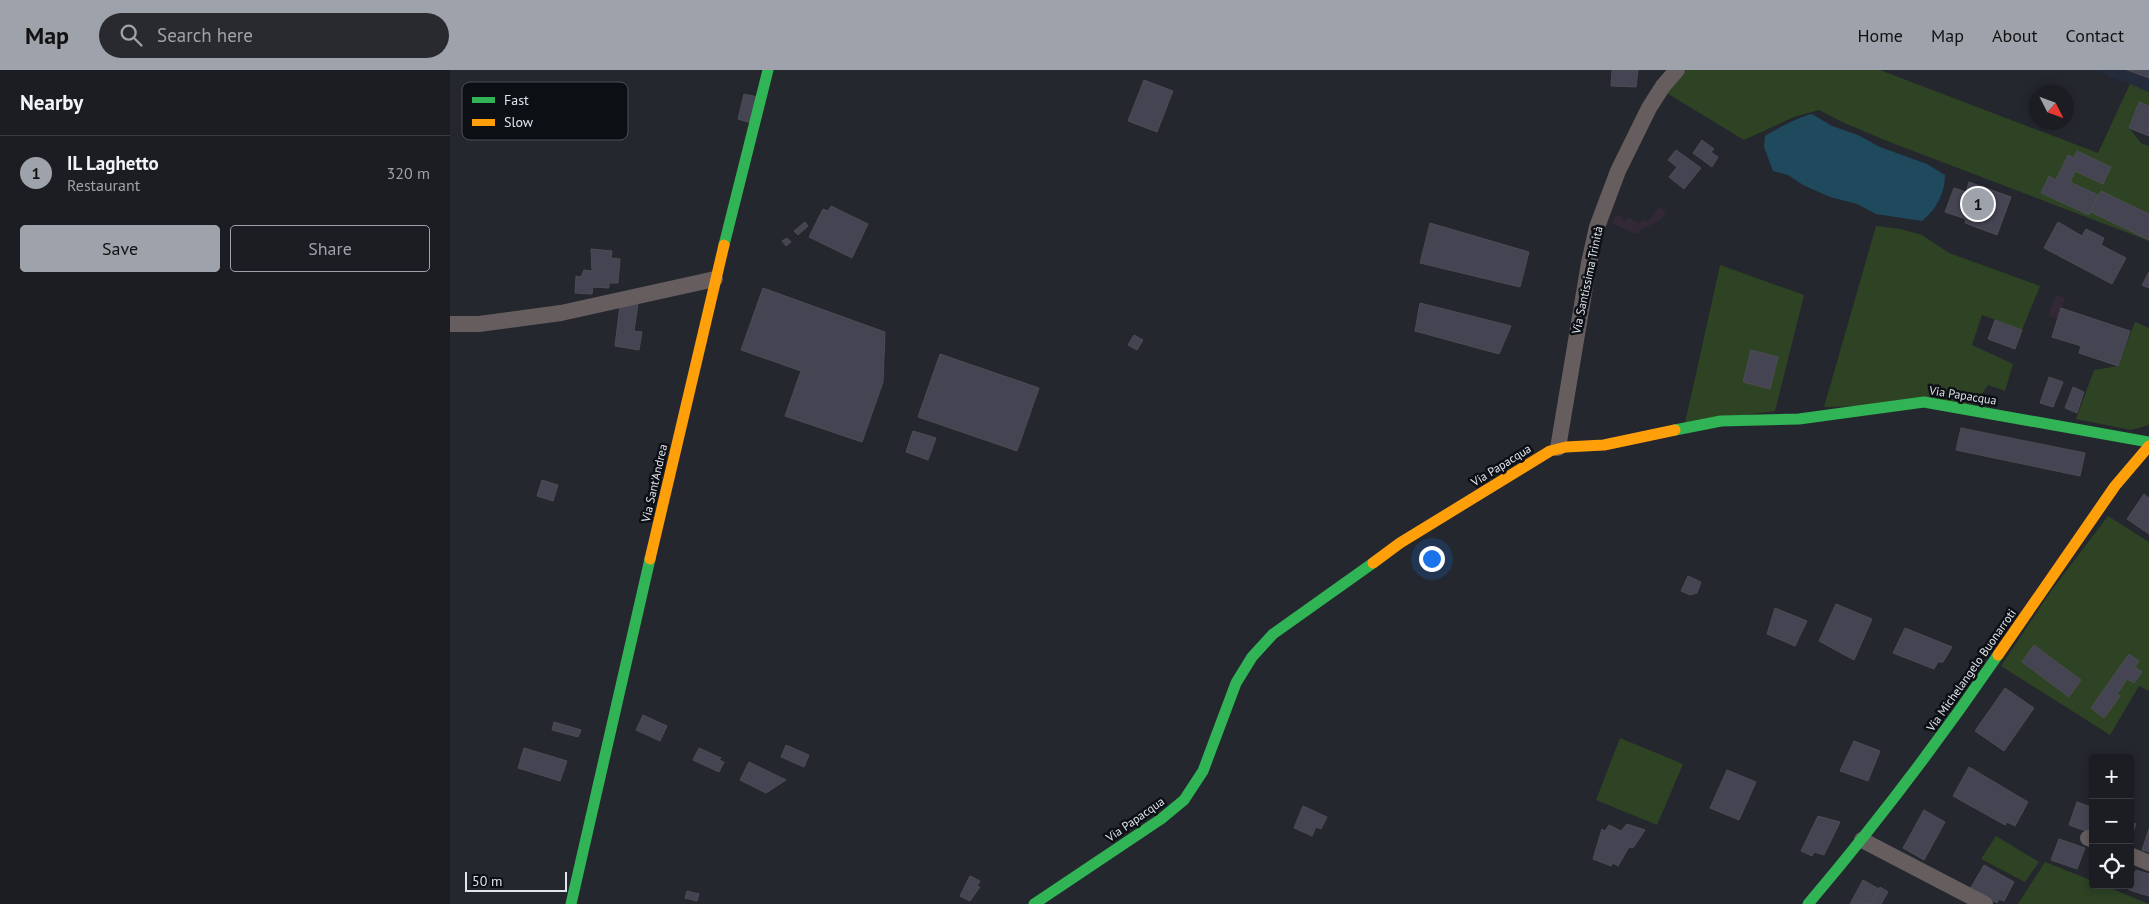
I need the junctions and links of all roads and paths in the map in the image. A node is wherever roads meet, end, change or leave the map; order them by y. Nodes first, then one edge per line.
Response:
1 (768, 70) edge
2 (1677, 70) edge
3 (716, 279) junction
4 (450, 324) edge
5 (2149, 444) edge
6 (1558, 448) junction
7 (1862, 840) junction
8 (2134, 857) edge
9 (2149, 863) edge
10 (1811, 903) edge
11 (571, 904) edge
12 (1034, 904) edge
13 (1985, 904) edge

1 - 3 street, Via Sant'Andrea
2 - 6 street, Via Santissima Trinità
3 - 4 street
3 - 11 street, Via Sant'Andrea
5 - 6 street, Via Papacqua
5 - 7 street, Via Michelangelo Buonarroti
6 - 12 street, Via Papacqua
7 - 10 street, Via Michelangelo Buonarroti
7 - 13 street
8 - 9 street

